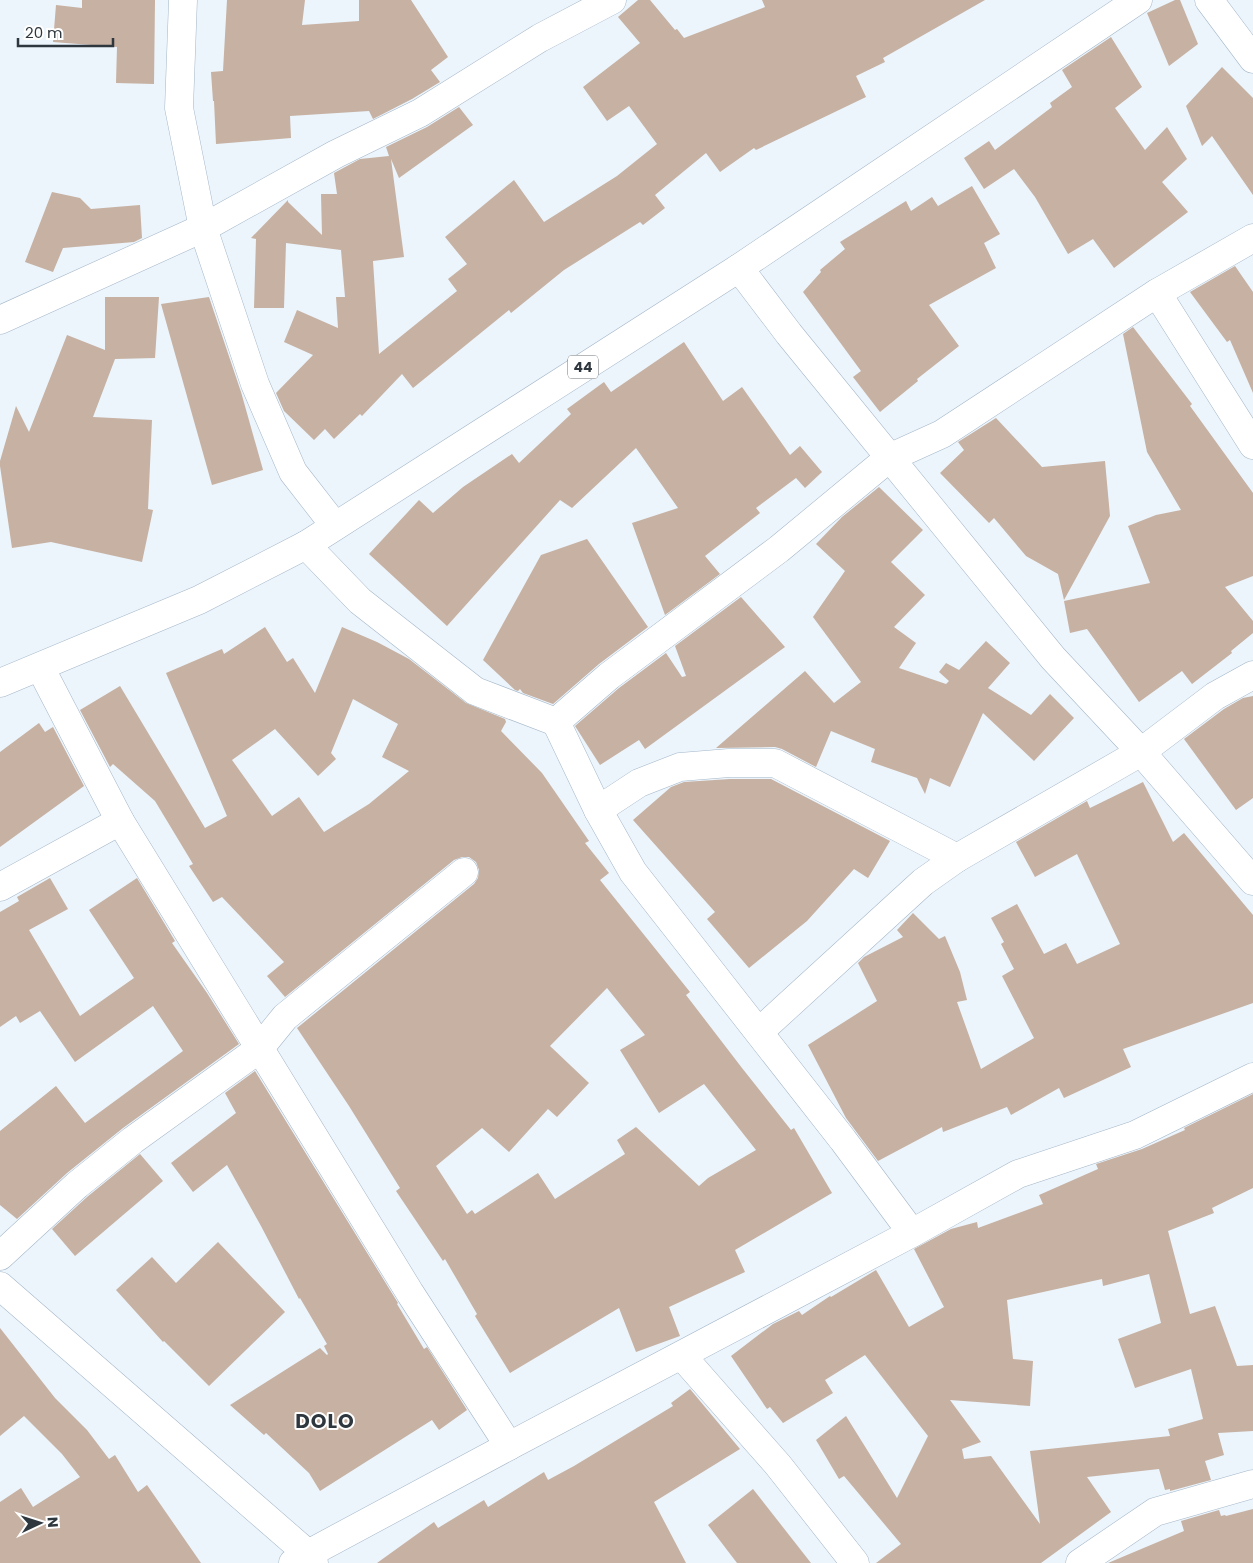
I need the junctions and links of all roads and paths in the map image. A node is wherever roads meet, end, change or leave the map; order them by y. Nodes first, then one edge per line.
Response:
1 (183, 0) edge
2 (612, 0) edge
3 (1138, 0) edge
4 (1209, 0) edge
5 (1253, 60) edge
6 (203, 228) junction
7 (1253, 238) edge
8 (739, 268) junction
9 (1157, 293) junction
10 (0, 320) edge
11 (1253, 445) edge
12 (889, 458) junction
13 (335, 526) junction
14 (306, 545) junction
15 (40, 667) junction
16 (1253, 675) edge
17 (0, 683) edge
18 (556, 722) junction
19 (1141, 752) junction
20 (598, 810) junction
21 (120, 821) junction
22 (957, 858) junction
23 (464, 872) dead end
24 (1253, 882) edge
25 (0, 887) edge
26 (759, 1032) junction
27 (259, 1049) junction
28 (1253, 1077) edge
29 (912, 1233) junction
30 (0, 1256) edge
31 (0, 1286) edge
32 (682, 1356) junction
33 (509, 1446) junction
34 (1253, 1484) edge
35 (305, 1560) edge
36 (855, 1563) edge
37 (1080, 1563) edge

1 - 6 street
2 - 6 street
3 - 8 street, 44
4 - 5 street
6 - 10 street
6 - 13 street
7 - 9 street
8 - 12 street
8 - 13 street, 44
9 - 11 street
9 - 12 street
12 - 18 street
12 - 19 street
13 - 14 street, 44
14 - 15 street, 44
14 - 18 street
15 - 17 street, 44
15 - 21 street
16 - 19 street
18 - 20 street
19 - 22 street
19 - 24 street
20 - 22 street
20 - 26 street
21 - 25 street
21 - 27 street
22 - 26 street
23 - 27 street
26 - 29 street
27 - 30 street
27 - 33 street
28 - 29 street
29 - 32 street
31 - 35 street
32 - 33 street
32 - 36 street
33 - 35 street
34 - 37 street

